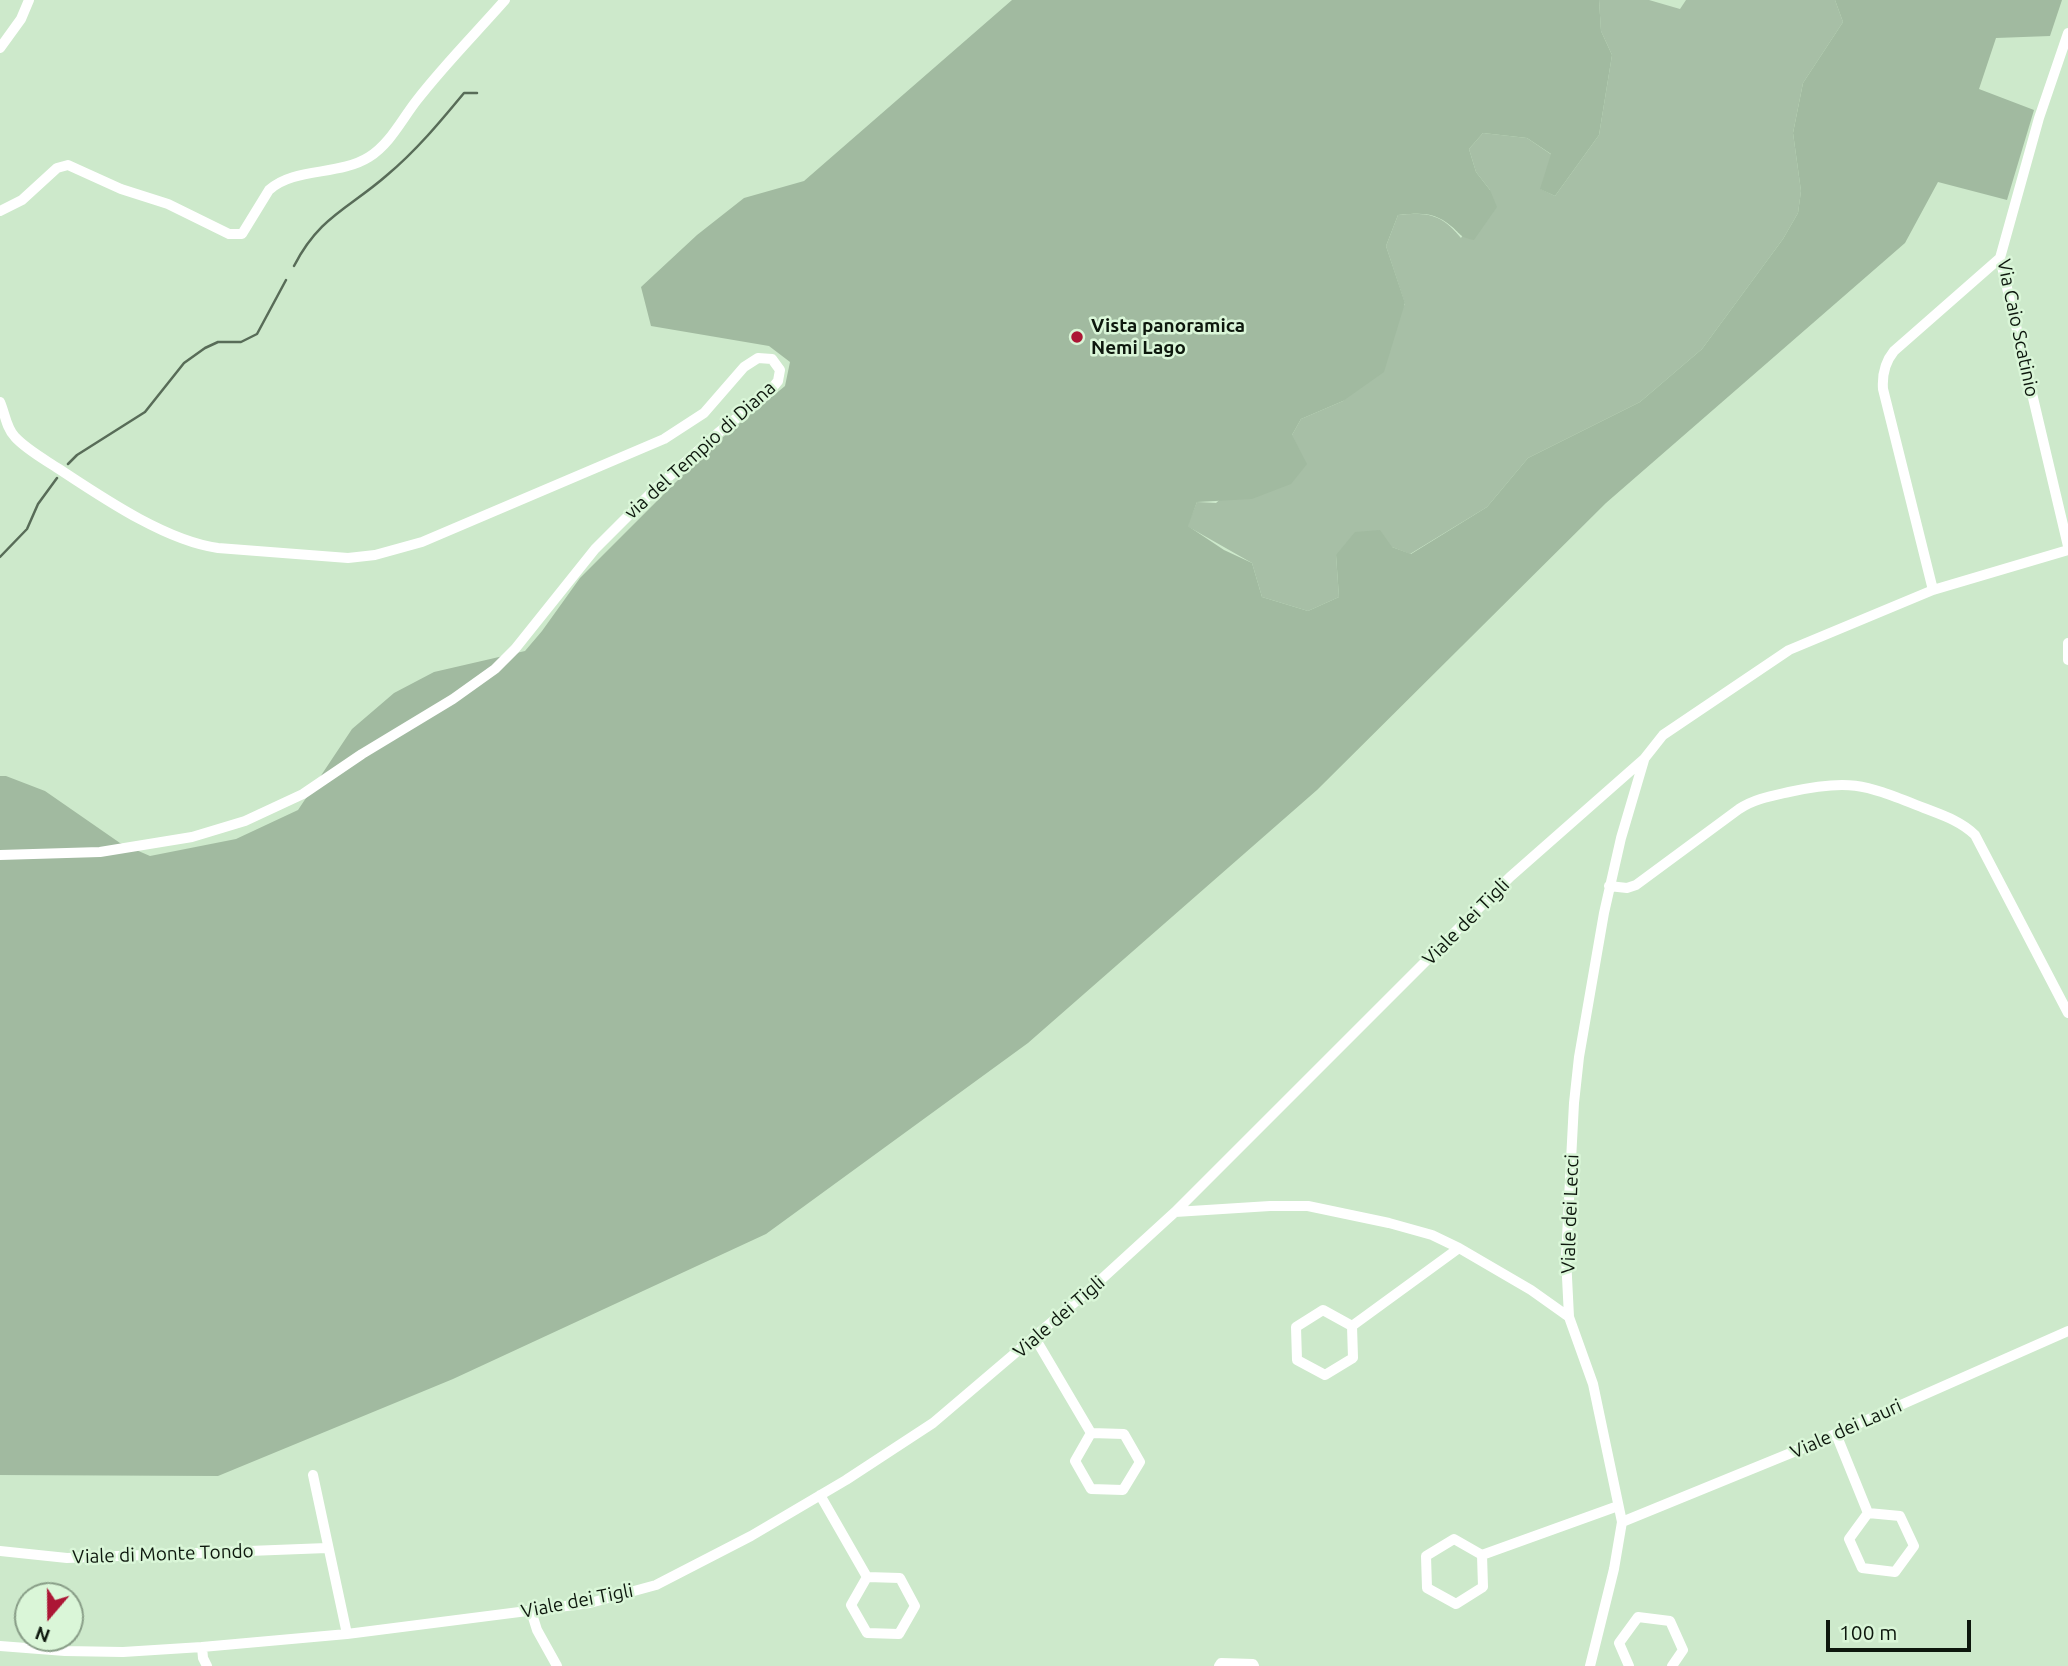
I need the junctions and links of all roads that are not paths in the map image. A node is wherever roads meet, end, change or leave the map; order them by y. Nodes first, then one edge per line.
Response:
1 (29, 0) edge
2 (505, 0) edge
3 (2068, 33) edge
4 (0, 48) edge
5 (0, 211) edge
6 (2000, 258) junction
7 (0, 402) edge
8 (2068, 548) edge
9 (1933, 590) junction
10 (2068, 643) edge
11 (2068, 660) edge
12 (1644, 759) junction
13 (0, 855) edge
14 (1609, 886) junction
15 (2068, 1013) edge
16 (1175, 1212) junction
17 (1459, 1248) junction
18 (1569, 1317) junction
19 (1352, 1326) junction
20 (2068, 1331) edge
21 (1035, 1338) junction
22 (1091, 1433) junction
23 (1836, 1434) junction
24 (313, 1475) dead end
25 (820, 1495) junction
26 (1618, 1506) junction
27 (1868, 1513) junction
28 (1622, 1522) junction
29 (327, 1548) junction
30 (0, 1551) edge
31 (1482, 1555) junction
32 (867, 1577) junction
33 (531, 1611) junction
34 (347, 1634) junction
35 (1597, 1636) junction
36 (1619, 1643) junction
37 (0, 1646) edge
38 (202, 1647) junction
39 (207, 1666) edge
40 (557, 1666) edge
41 (1219, 1666) edge
42 (1254, 1666) edge
43 (1590, 1666) edge
44 (1629, 1666) edge
45 (1671, 1666) edge

1 - 4 street
2 - 5 street
3 - 6 street, Via Caio Scatinio
6 - 8 street, Via Caio Scatinio
6 - 9 street
7 - 13 street, via del Tempio di Diana
8 - 9 street, Viale dei Tigli
9 - 12 street, Viale dei Tigli
10 - 11 street
12 - 14 street, Viale dei Lecci
12 - 16 street, Viale dei Tigli
14 - 15 street
14 - 18 street, Viale dei Lecci
16 - 17 street
16 - 21 street, Viale dei Tigli
17 - 18 street
17 - 19 street
18 - 26 street, Viale dei Lecci
19 - 19 street
20 - 23 street, Viale dei Lauri
21 - 22 street
21 - 25 street, Viale dei Tigli
22 - 22 street
23 - 27 street
23 - 28 street, Viale dei Lauri
24 - 29 street
25 - 32 street
25 - 33 street, Viale dei Tigli
26 - 28 street, Viale dei Lecci
26 - 31 street
27 - 27 street
28 - 35 street, Viale dei Lecci
29 - 30 street, Viale di Monte Tondo
29 - 34 street
31 - 31 street
32 - 32 street
33 - 34 street, Viale dei Tigli
33 - 40 street
34 - 38 street, Viale dei Tigli
35 - 36 street
35 - 43 street, Viale dei Lecci
36 - 44 street
36 - 45 street
37 - 38 street, Viale dei Tigli
38 - 39 street
41 - 42 street

